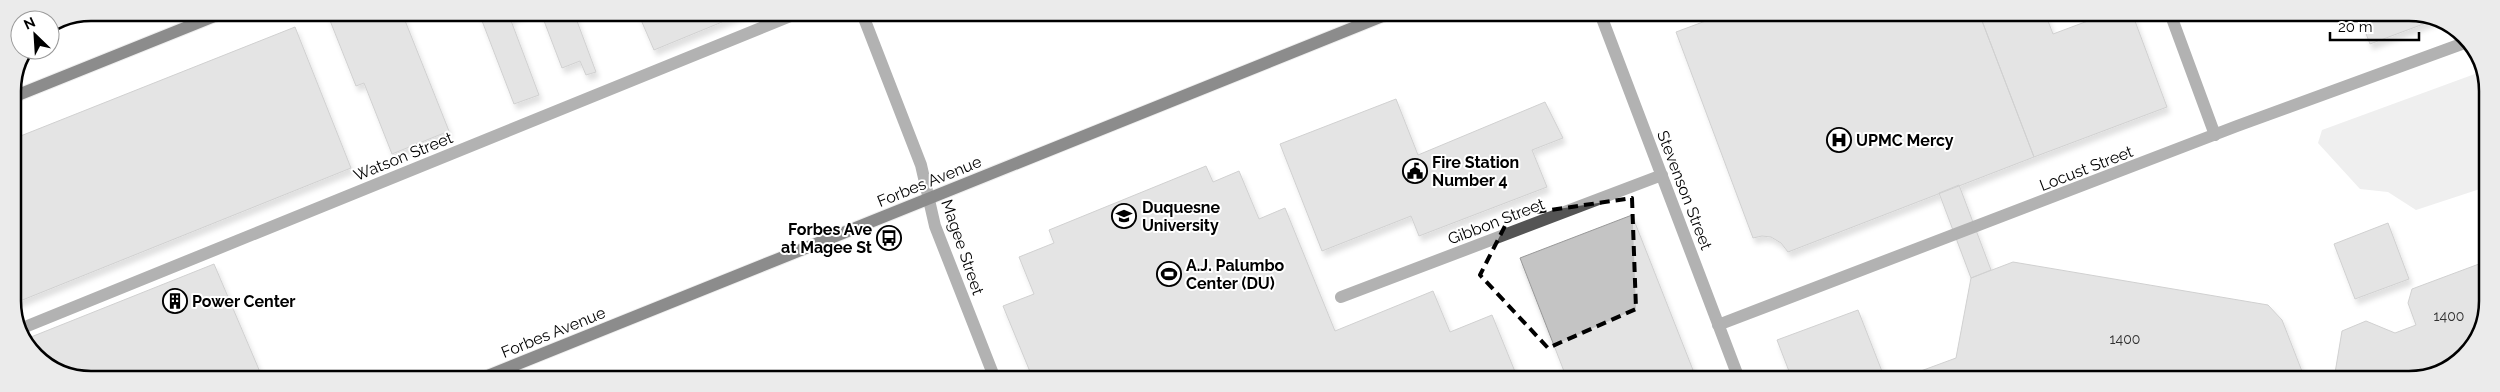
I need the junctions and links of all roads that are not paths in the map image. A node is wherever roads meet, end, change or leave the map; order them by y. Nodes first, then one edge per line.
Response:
1 (200, 21) edge
2 (778, 21) edge
3 (865, 21) edge
4 (1370, 21) edge
5 (1603, 21) edge
6 (2173, 21) edge
7 (2460, 44) edge
8 (21, 94) edge
9 (2215, 135) junction
10 (1662, 175) junction
11 (929, 199) junction
12 (1341, 297) dead end
13 (1718, 325) junction
14 (27, 326) edge
15 (500, 371) edge
16 (992, 371) edge
17 (1736, 371) edge

1 - 8 main road
2 - 14 street, Watson Street
3 - 11 street, Magee Street
4 - 11 main road, Forbes Avenue
5 - 10 street, Stevenson Street
6 - 9 street
7 - 9 street, Locust Street
9 - 13 street, Locust Street
10 - 12 street, Gibbon Street
10 - 13 street, Stevenson Street
11 - 15 main road, Forbes Avenue
11 - 16 street, Magee Street
13 - 17 street, Stevenson Street

